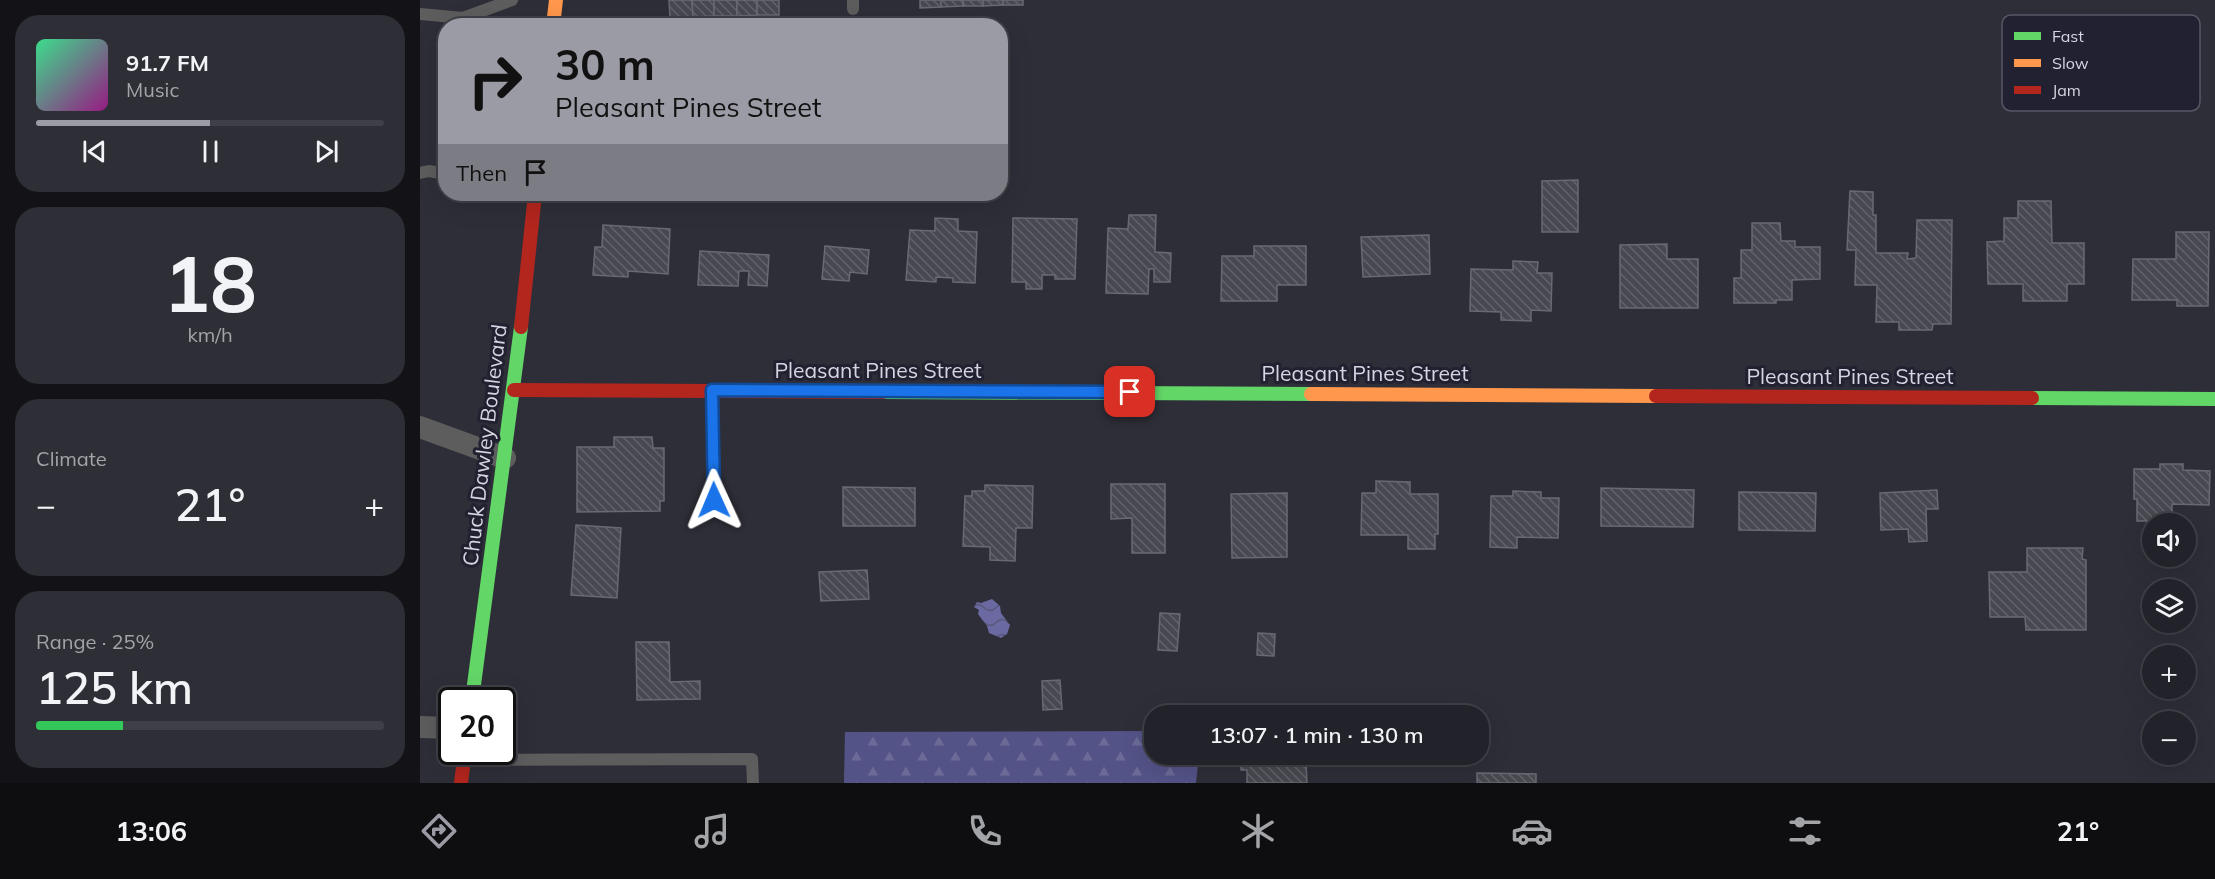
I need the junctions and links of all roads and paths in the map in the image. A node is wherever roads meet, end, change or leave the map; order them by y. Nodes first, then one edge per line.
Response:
1 (512, 0) edge
2 (556, 0) edge
3 (420, 14) edge
4 (554, 18) edge
5 (420, 173) edge
6 (438, 173) edge
7 (534, 201) edge
8 (514, 390) junction
9 (712, 390) junction
10 (2215, 399) edge
11 (420, 427) edge
12 (505, 458) junction
13 (714, 500) dead end
14 (474, 687) edge
15 (420, 727) edge
16 (438, 728) edge
17 (516, 757) edge
18 (463, 765) edge
19 (461, 783) edge
20 (753, 783) edge

1 - 3 lane
2 - 4 street
5 - 6 lane
7 - 8 street, Chuck Dawley Boulevard
8 - 9 street, Pleasant Pines Street
8 - 12 street, Chuck Dawley Boulevard
9 - 10 street, Pleasant Pines Street
9 - 13 lane
11 - 12 street
12 - 14 street, Chuck Dawley Boulevard
15 - 16 street
17 - 20 lane
18 - 19 street

